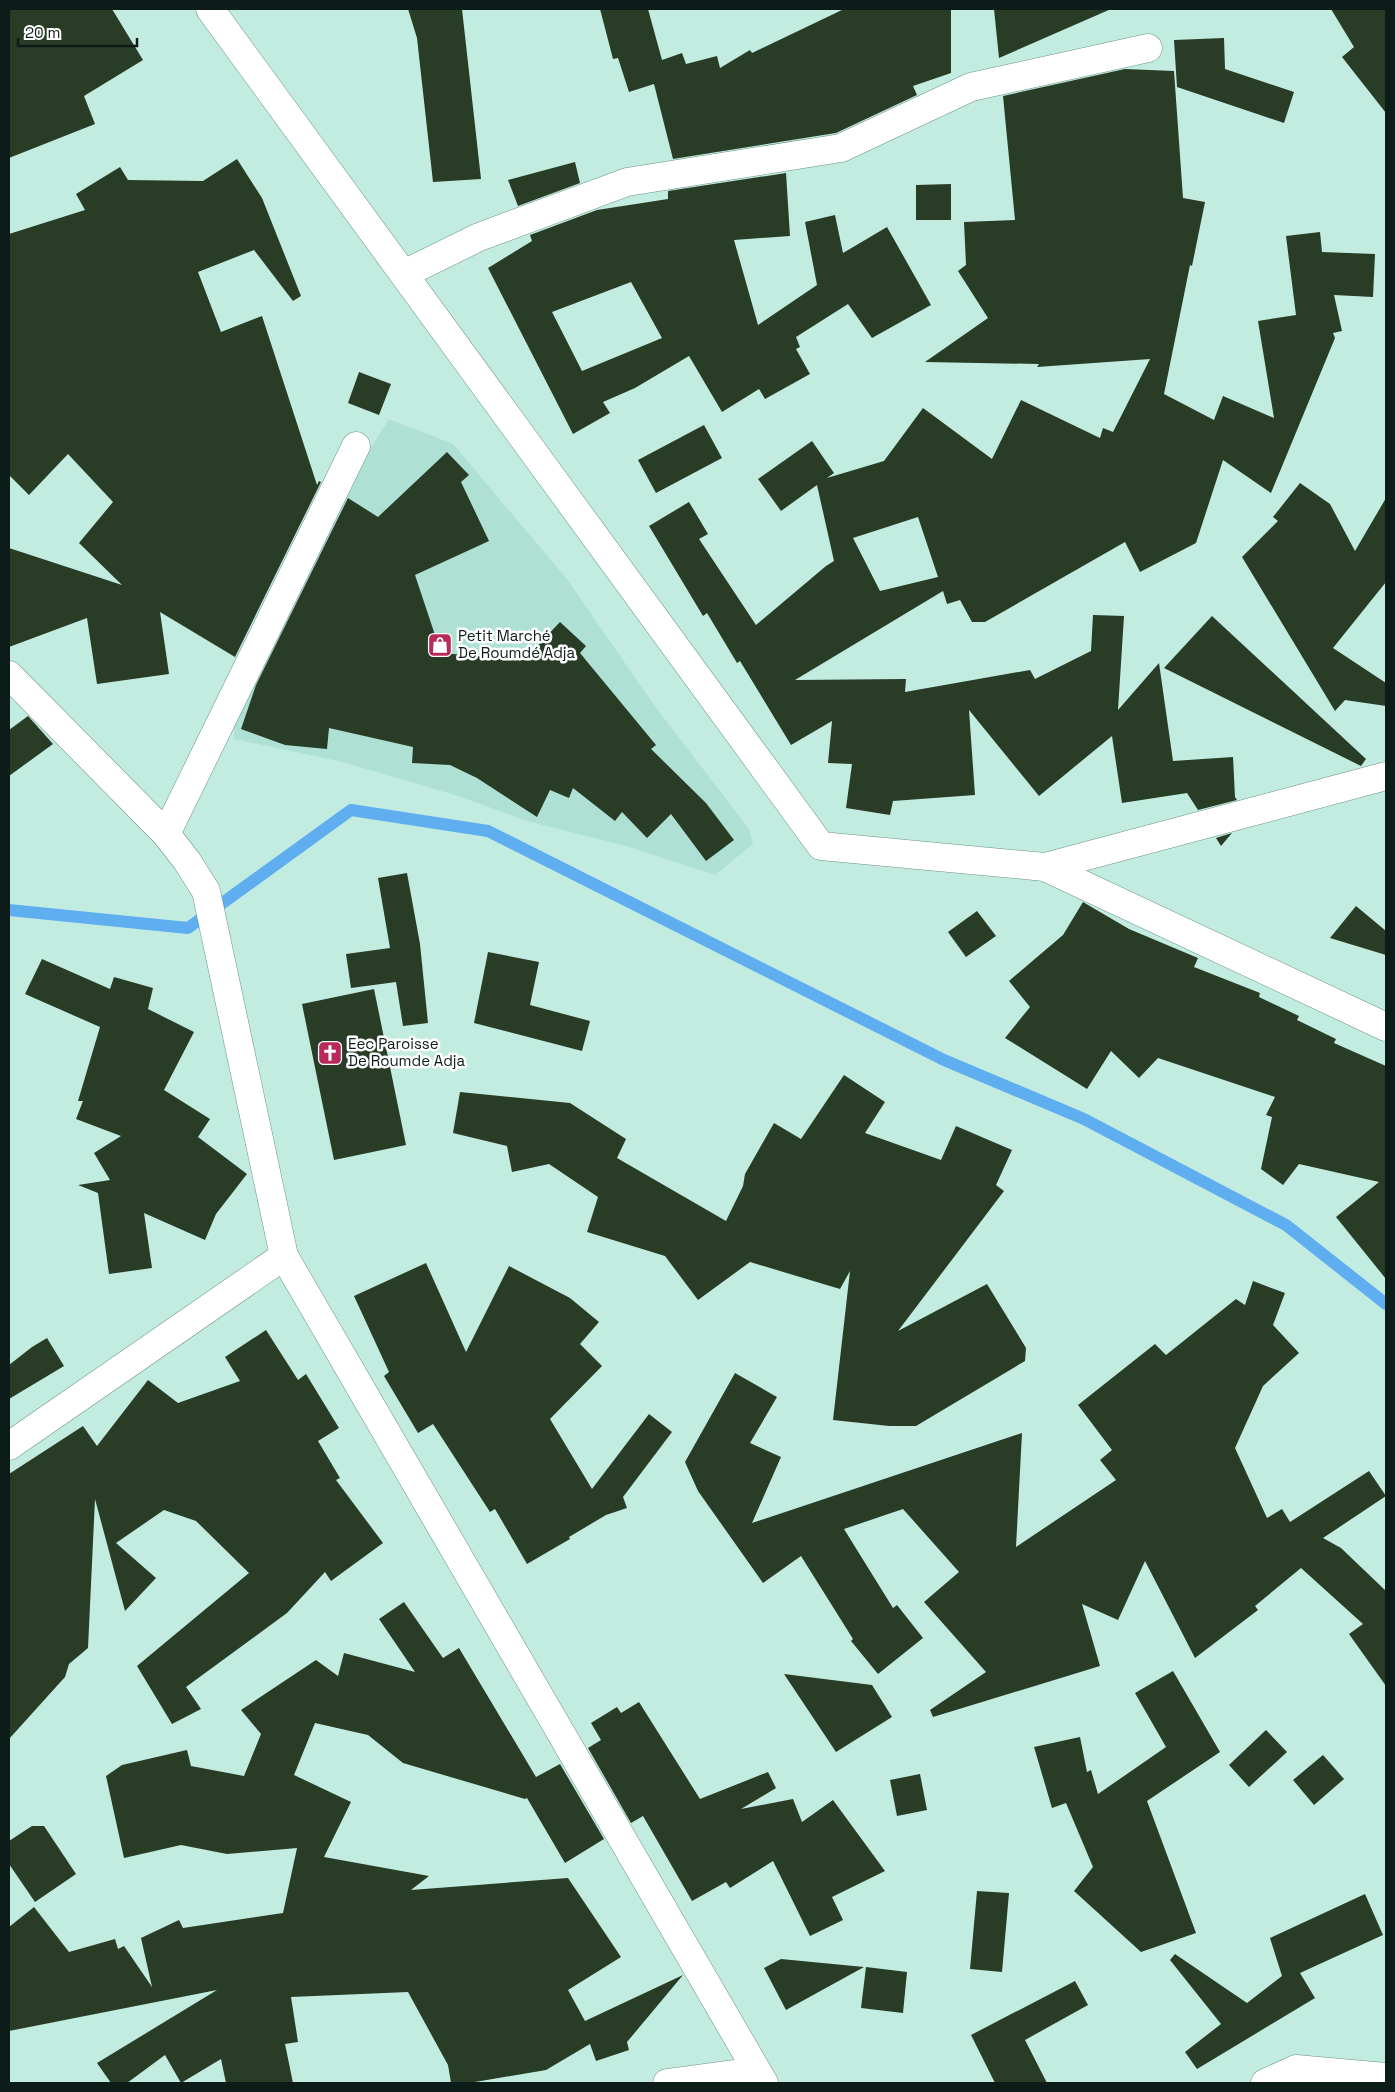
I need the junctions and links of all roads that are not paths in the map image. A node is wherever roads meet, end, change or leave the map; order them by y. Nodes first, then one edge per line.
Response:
1 (210, 9) edge
2 (1148, 48) dead end
3 (404, 274) junction
4 (356, 446) dead end
5 (9, 675) edge
6 (1386, 776) edge
7 (166, 834) junction
8 (1045, 868) junction
9 (1386, 1027) edge
10 (284, 1256) junction
11 (9, 1446) edge
12 (760, 2077) edge
13 (1386, 2077) edge
14 (667, 2083) edge
15 (1265, 2083) edge

1 - 3 street
2 - 3 street
3 - 8 street
4 - 7 street
5 - 7 street
6 - 8 street
7 - 10 street
8 - 9 street
10 - 11 street
10 - 12 street
12 - 14 street
13 - 15 street

